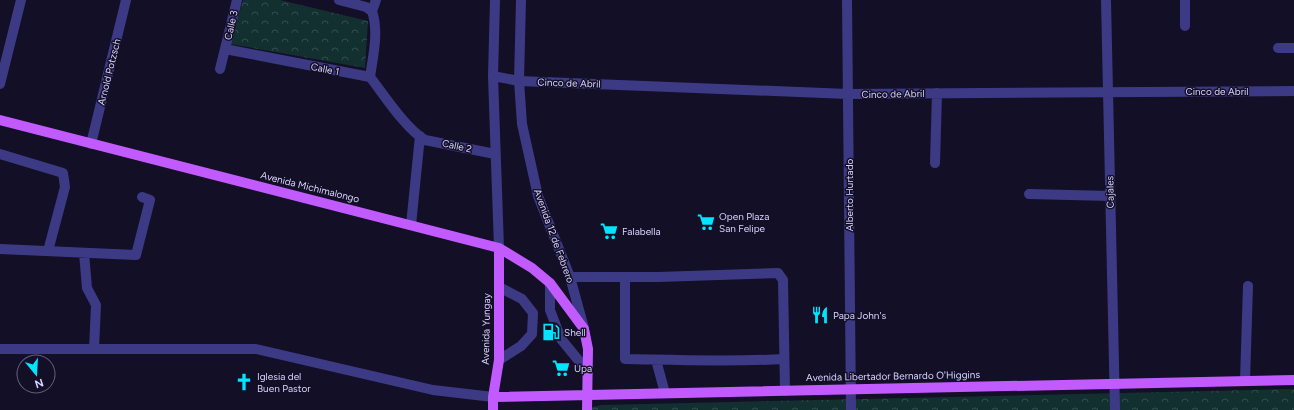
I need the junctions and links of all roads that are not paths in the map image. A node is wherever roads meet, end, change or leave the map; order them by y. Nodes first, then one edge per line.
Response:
1 (22, 0) edge
2 (126, 0) edge
3 (237, 0) edge
4 (339, 0) edge
5 (376, 0) edge
6 (495, 0) edge
7 (521, 0) edge
8 (847, 0) edge
9 (1106, 0) edge
10 (1185, 0) edge
11 (372, 11) junction
12 (1185, 26) dead end
13 (1278, 48) dead end
14 (1294, 48) edge
15 (225, 49) junction
16 (220, 69) dead end
17 (493, 76) junction
18 (370, 77) junction
19 (519, 81) junction
20 (0, 84) edge
21 (1294, 91) edge
22 (1108, 92) junction
23 (937, 93) junction
24 (848, 94) junction
25 (0, 120) edge
26 (420, 136) junction
27 (91, 144) junction
28 (0, 154) edge
29 (495, 154) junction
30 (935, 163) dead end
31 (1029, 194) dead end
32 (1111, 196) junction
33 (142, 197) dead end
34 (411, 225) junction
35 (499, 248) junction
36 (0, 249) edge
37 (48, 251) junction
38 (84, 253) junction
39 (570, 277) junction
40 (625, 277) junction
41 (550, 283) junction
42 (1248, 286) dead end
43 (498, 287) junction
44 (584, 329) junction
45 (0, 349) edge
46 (94, 349) junction
47 (784, 359) junction
48 (499, 360) junction
49 (656, 360) junction
50 (588, 372) junction
51 (1294, 380) edge
52 (1245, 381) junction
53 (1115, 384) junction
54 (851, 389) junction
55 (784, 391) junction
56 (665, 393) junction
57 (587, 395) junction
58 (493, 397) junction
59 (493, 410) edge
60 (587, 410) edge
61 (851, 410) edge
62 (1115, 410) edge

1 - 20 street
2 - 27 street, Arnold Potzsch
3 - 15 street, Calle 3
4 - 11 street
5 - 11 street
6 - 17 street
7 - 19 street, Avenida 12 de Febrero
8 - 24 street, Alberto Hurtado
9 - 22 street, Cajales
10 - 12 street
11 - 18 street
13 - 14 street
15 - 16 street
15 - 18 street, Calle 1
17 - 19 street, Cinco de Abril
17 - 29 street
18 - 26 street
19 - 24 street, Cinco de Abril
19 - 39 street, Avenida 12 de Febrero
21 - 22 street, Cinco de Abril
22 - 23 street, Cinco de Abril
22 - 32 street, Cajales
23 - 24 street, Cinco de Abril
23 - 30 street
24 - 54 street, Alberto Hurtado
25 - 27 main road, Avenida Michimalongo
26 - 29 street, Calle 2
26 - 34 street
27 - 34 main road, Avenida Michimalongo
28 - 37 street
29 - 35 street
31 - 32 street
32 - 53 street, Cajales
33 - 38 street
34 - 35 main road, Avenida Michimalongo
35 - 41 main road, Avenida Michimalongo
35 - 43 main road, Avenida Yungay
36 - 37 street
37 - 38 street
38 - 46 street
39 - 40 street
39 - 44 street, Avenida 12 de Febrero
40 - 47 street
40 - 49 street
41 - 44 main road, Avenida Michimalongo
41 - 50 street
42 - 52 street
43 - 48 main road, Avenida Yungay
43 - 48 street
44 - 50 main road
45 - 46 street
46 - 58 street
47 - 49 street
47 - 55 street
48 - 58 main road, Avenida Yungay
49 - 56 street
50 - 57 main road
51 - 52 main road, Avenida Libertador Bernardo O'Higgins
52 - 53 main road, Avenida Libertador Bernardo O'Higgins
53 - 54 main road, Avenida Libertador Bernardo O'Higgins
53 - 62 street, Cajales
54 - 55 main road, Avenida Libertador Bernardo O'Higgins
54 - 61 street, Alberto Hurtado
55 - 56 main road, Avenida Libertador Bernardo O'Higgins
56 - 57 main road, Avenida Libertador Bernardo O'Higgins
57 - 58 main road, Avenida Libertador Bernardo O'Higgins
57 - 60 main road
58 - 59 main road, Avenida Yungay

